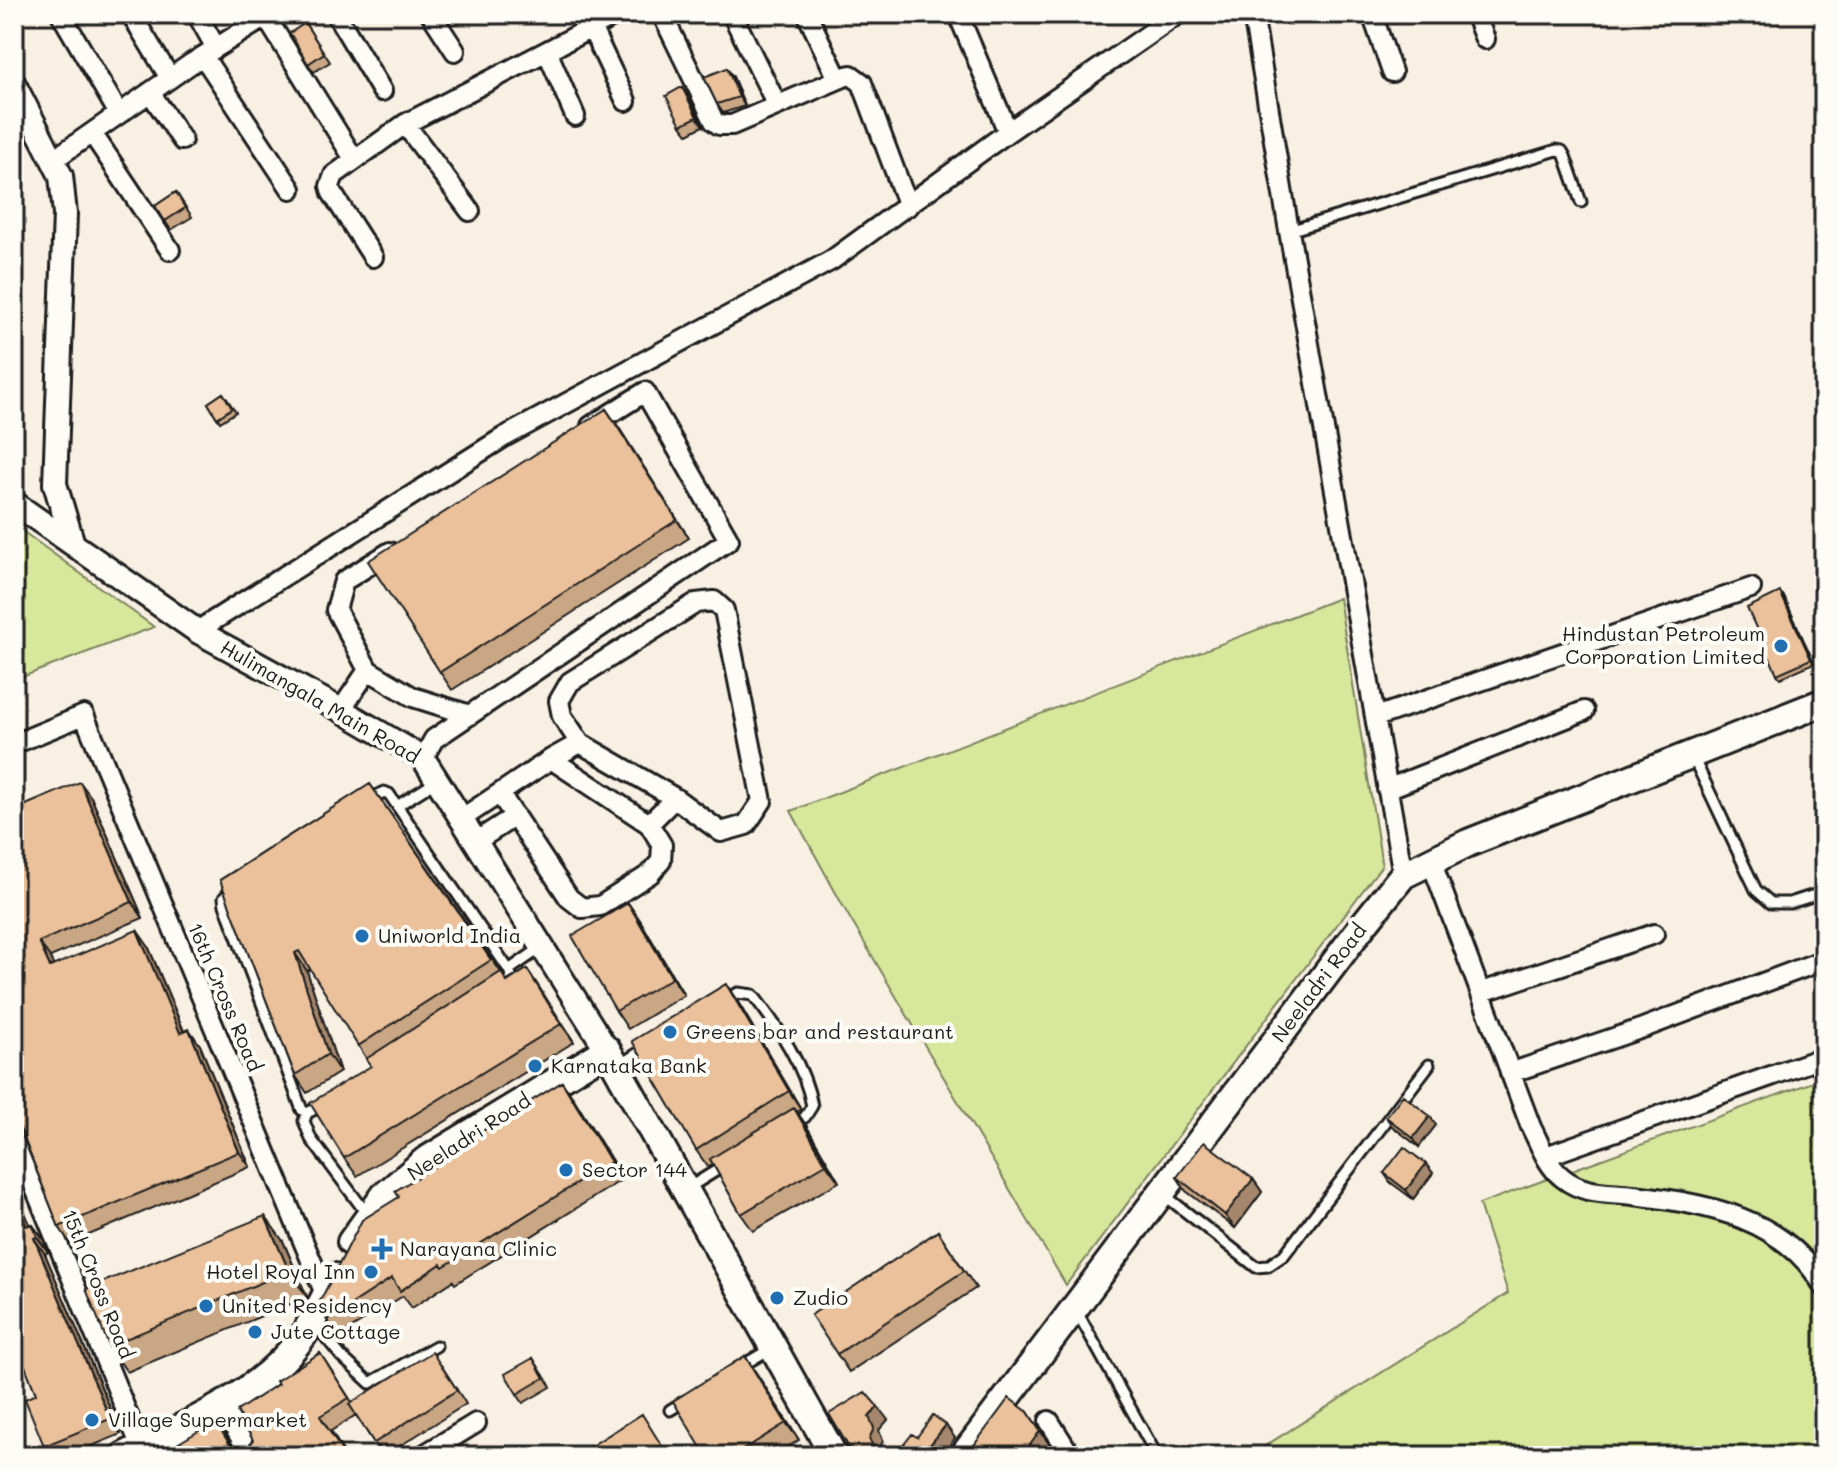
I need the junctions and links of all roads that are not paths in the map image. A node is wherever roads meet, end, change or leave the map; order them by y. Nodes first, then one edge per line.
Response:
1 (61, 14) edge
2 (131, 14) edge
3 (197, 14) edge
4 (336, 14) edge
5 (431, 14) edge
6 (618, 14) edge
7 (662, 14) edge
8 (732, 14) edge
9 (807, 14) edge
10 (958, 14) edge
11 (1178, 14) edge
12 (1253, 14) edge
13 (1372, 14) edge
14 (1475, 14) edge
15 (268, 15) edge
16 (591, 27) junction
17 (1485, 39) dead end
18 (455, 51) dead end
19 (547, 51) junction
20 (210, 52) junction
21 (1392, 72) dead end
22 (170, 78) junction
23 (838, 79) junction
24 (14, 84) edge
25 (382, 91) dead end
26 (150, 92) junction
27 (626, 101) dead end
28 (777, 105) junction
29 (119, 114) junction
30 (575, 116) dead end
31 (405, 124) junction
32 (1008, 132) junction
33 (92, 133) junction
34 (182, 140) dead end
35 (354, 159) junction
36 (53, 160) junction
37 (291, 189) dead end
38 (1581, 202) dead end
39 (908, 206) junction
40 (470, 211) dead end
41 (1289, 231) junction
42 (170, 250) dead end
43 (373, 257) dead end
44 (579, 433) edge
45 (14, 503) edge
46 (409, 540) edge
47 (73, 544) junction
48 (1751, 588) dead end
49 (197, 631) junction
50 (368, 670) junction
51 (1824, 702) edge
52 (341, 710) junction
53 (1584, 711) dead end
54 (470, 715) junction
55 (1376, 717) junction
56 (580, 743) junction
57 (14, 744) edge
58 (1692, 754) junction
59 (423, 758) junction
60 (551, 759) junction
61 (437, 781) junction
62 (1387, 789) junction
63 (500, 794) junction
64 (675, 798) junction
65 (397, 806) junction
66 (353, 810) edge
67 (515, 816) junction
68 (461, 819) junction
69 (649, 824) junction
70 (475, 842) junction
71 (1431, 861) junction
72 (1403, 875) junction
73 (238, 885) edge
74 (1824, 892) edge
75 (1654, 934) dead end
76 (542, 947) junction
77 (1824, 960) edge
78 (509, 970) junction
79 (1482, 992) junction
80 (495, 994) edge
81 (715, 1007) edge
82 (653, 1044) edge
83 (1824, 1057) edge
84 (611, 1059) junction
85 (1429, 1065) dead end
86 (1510, 1073) junction
87 (339, 1094) edge
88 (307, 1113) junction
89 (780, 1132) edge
90 (14, 1137) edge
91 (1546, 1156) junction
92 (731, 1161) edge
93 (685, 1189) junction
94 (1162, 1193) junction
95 (369, 1216) junction
96 (1824, 1287) edge
97 (326, 1296) junction
98 (1075, 1308) junction
99 (311, 1321) junction
100 (436, 1346) dead end
101 (773, 1347) junction
102 (735, 1371) edge
103 (696, 1394) edge
104 (222, 1406) junction
105 (670, 1410) edge
106 (1049, 1421) dead end
107 (476, 1423) dead end
108 (144, 1448) edge
109 (251, 1456) edge
110 (422, 1456) edge
111 (834, 1456) edge
112 (963, 1456) edge
113 (1071, 1456) edge
114 (1157, 1456) edge

1 - 29 street
2 - 22 street
3 - 20 street
4 - 25 street
5 - 18 street
6 - 16 street
7 - 28 street
8 - 28 street
9 - 23 street
10 - 32 street
11 - 32 street
12 - 41 street
13 - 21 street
14 - 17 street
15 - 20 street
15 - 35 street
16 - 19 street
16 - 27 street
19 - 30 street
19 - 31 street
20 - 22 street
20 - 37 street
22 - 26 street
23 - 28 street
23 - 39 street
24 - 36 street
26 - 29 street
26 - 34 street
29 - 33 street
31 - 35 street
31 - 40 street
32 - 39 street
33 - 36 street
33 - 42 street
35 - 43 street
36 - 47 street
38 - 41 lane
39 - 49 street
41 - 55 street
44 - 54 street
45 - 47 street, Hulimangala Main Road
46 - 50 street
47 - 49 street, Hulimangala Main Road
48 - 55 street
49 - 52 street, Hulimangala Main Road
50 - 52 street
50 - 54 street
51 - 58 main road, Neeladri Road
52 - 59 street, Hulimangala Main Road
53 - 62 street
54 - 59 street
55 - 62 street
56 - 60 street
56 - 64 street
56 - 64 street
57 - 97 street, 16th Cross Road
58 - 71 main road, Neeladri Road
58 - 74 lane
59 - 61 street, Hulimangala Main Road
60 - 63 street
60 - 69 street
61 - 65 lane
61 - 68 street, Hulimangala Main Road
62 - 72 street
63 - 67 street
63 - 68 street
64 - 69 street
65 - 66 lane
65 - 78 lane
67 - 69 street
67 - 70 street
68 - 70 street, Hulimangala Main Road
70 - 76 street, Hulimangala Main Road
71 - 72 main road, Neeladri Road
71 - 79 street
72 - 94 main road, Neeladri Road
73 - 88 lane
75 - 79 street
76 - 78 lane
76 - 84 street, Hulimangala Main Road
77 - 86 street
78 - 80 lane
79 - 86 street
81 - 89 lane
82 - 84 lane
83 - 91 street
84 - 93 main road
84 - 95 main road, Neeladri Road
85 - 94 lane
86 - 91 street
87 - 88 lane
88 - 95 lane
90 - 108 street, 15th Cross Road
91 - 96 street
92 - 93 lane
93 - 101 main road
94 - 98 main road, Neeladri Road
95 - 97 main road, Neeladri Road
97 - 99 main road, Neeladri Road
98 - 112 main road, Neeladri Road
98 - 114 lane
99 - 100 lane
99 - 104 main road, Neeladri Road
101 - 102 lane
101 - 111 main road
103 - 105 lane
104 - 108 main road, Neeladri Road
104 - 109 street
106 - 113 street
107 - 110 street

